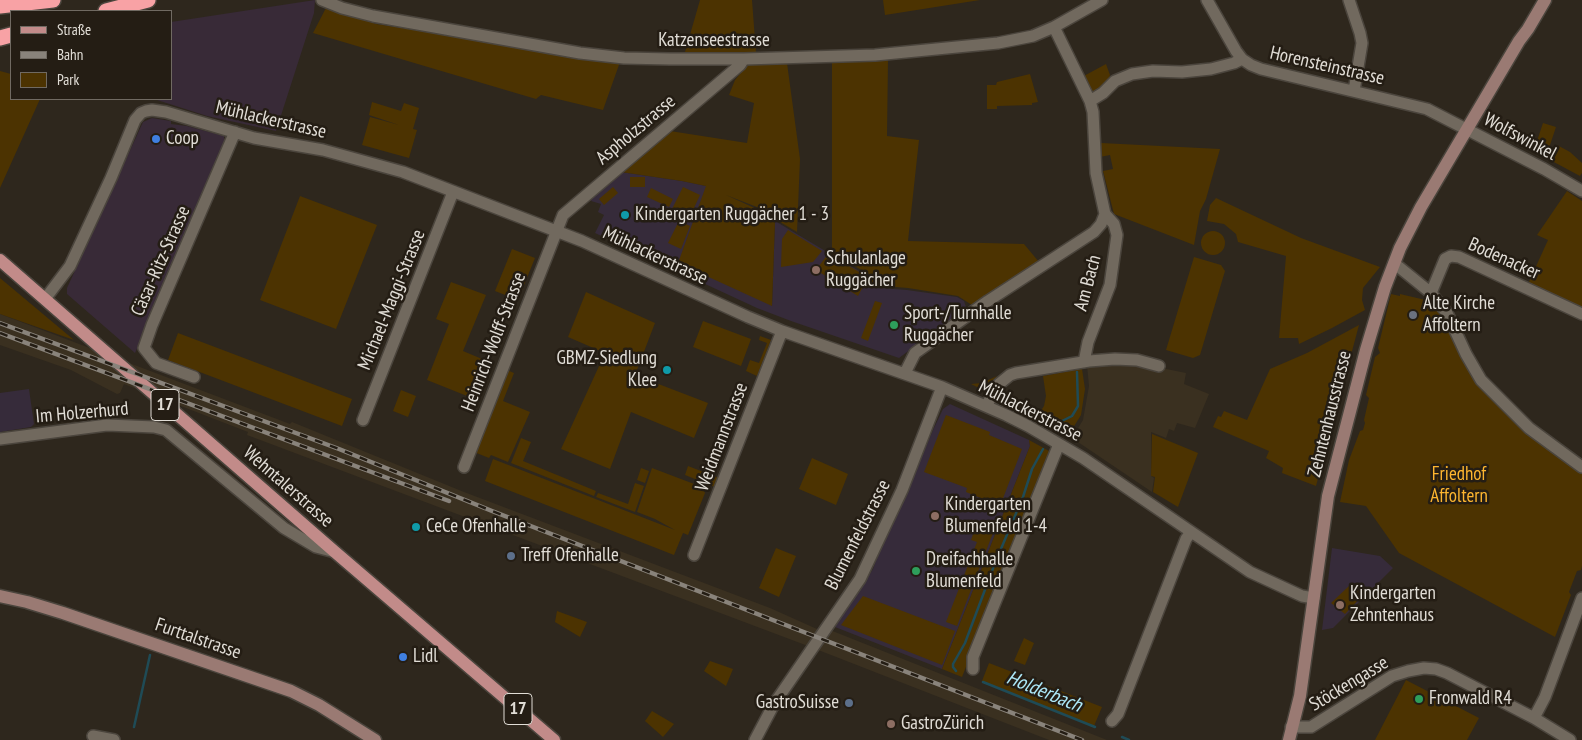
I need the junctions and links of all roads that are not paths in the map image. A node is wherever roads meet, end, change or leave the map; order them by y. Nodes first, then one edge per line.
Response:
1 (53, 0) edge
2 (148, 0) edge
3 (322, 0) edge
4 (1102, 0) edge
5 (1207, 0) edge
6 (1349, 0) edge
7 (1545, 0) edge
8 (0, 6) edge
9 (110, 10) edge
10 (1054, 27) junction
11 (744, 59) junction
12 (1242, 59) junction
13 (1354, 92) junction
14 (1090, 101) junction
15 (1468, 130) junction
16 (235, 132) junction
17 (1582, 191) edge
18 (453, 192) junction
19 (1105, 214) junction
20 (556, 231) junction
21 (0, 260) edge
22 (1394, 263) junction
23 (1431, 293) junction
24 (45, 299) junction
25 (1582, 314) edge
26 (782, 331) junction
27 (1084, 362) junction
28 (1159, 366) dead end
29 (906, 373) junction
30 (194, 377) dead end
31 (942, 387) junction
32 (986, 406) junction
33 (363, 420) dead end
34 (0, 440) edge
35 (1059, 444) junction
36 (464, 467) dead end
37 (1582, 467) edge
38 (1191, 532) junction
39 (335, 552) junction
40 (694, 555) dead end
41 (0, 596) edge
42 (1314, 598) junction
43 (1582, 598) edge
44 (973, 669) dead end
45 (1534, 718) junction
46 (1112, 721) dead end
47 (1290, 734) edge
48 (93, 736) dead end
49 (114, 740) edge
50 (375, 740) edge
51 (554, 740) edge
52 (755, 740) edge
53 (1284, 740) edge
54 (1570, 740) edge

1 - 8 highway
2 - 9 highway
3 - 11 street, Katzenseestrasse
4 - 10 street, Katzenseestrasse
5 - 12 street, Horensteinstrasse
6 - 13 street
7 - 15 street, Zehntenhausstrasse
10 - 11 street, Katzenseestrasse
10 - 14 street
11 - 20 street, Aspholzstrasse
12 - 13 street, Horensteinstrasse
12 - 14 street
13 - 15 street, Horensteinstrasse
14 - 19 street
15 - 17 street, Wolfswinkel
15 - 22 street, Zehntenhausstrasse
16 - 18 street, Mühlackerstrasse
16 - 24 street, Mühlackerstrasse
16 - 30 street, Cäsar-Ritz-Strasse
18 - 20 street, Mühlackerstrasse
18 - 33 street, Michael-Maggi-Strasse
19 - 27 street, Am Bach
19 - 29 street
20 - 26 street, Mühlackerstrasse
20 - 36 street, Heinrich-Wolff-Strasse
21 - 24 main road, Wehntalerstrasse / 17
22 - 23 street
22 - 42 street, Zehntenhausstrasse
23 - 25 street, Bodenacker
23 - 37 street
24 - 39 main road, Wehntalerstrasse / 17
26 - 29 street, Mühlackerstrasse
26 - 40 street, Weidmannstrasse
27 - 28 street
27 - 32 street
29 - 31 street, Mühlackerstrasse
31 - 32 street, Mühlackerstrasse
31 - 52 street, Blumenfeldstrasse
32 - 35 street, Mühlackerstrasse
34 - 39 street, Im Holzerhurd
35 - 38 street, Mühlackerstrasse
35 - 44 street
38 - 42 street, Mühlackerstrasse
38 - 46 street
39 - 51 main road, Wehntalerstrasse / 17
41 - 50 street, Furttalstrasse
42 - 47 street, Zehntenhausstrasse
43 - 45 street
45 - 47 street, Stöckengasse
45 - 54 street
47 - 53 street, Zehntenhausstrasse
48 - 49 street

